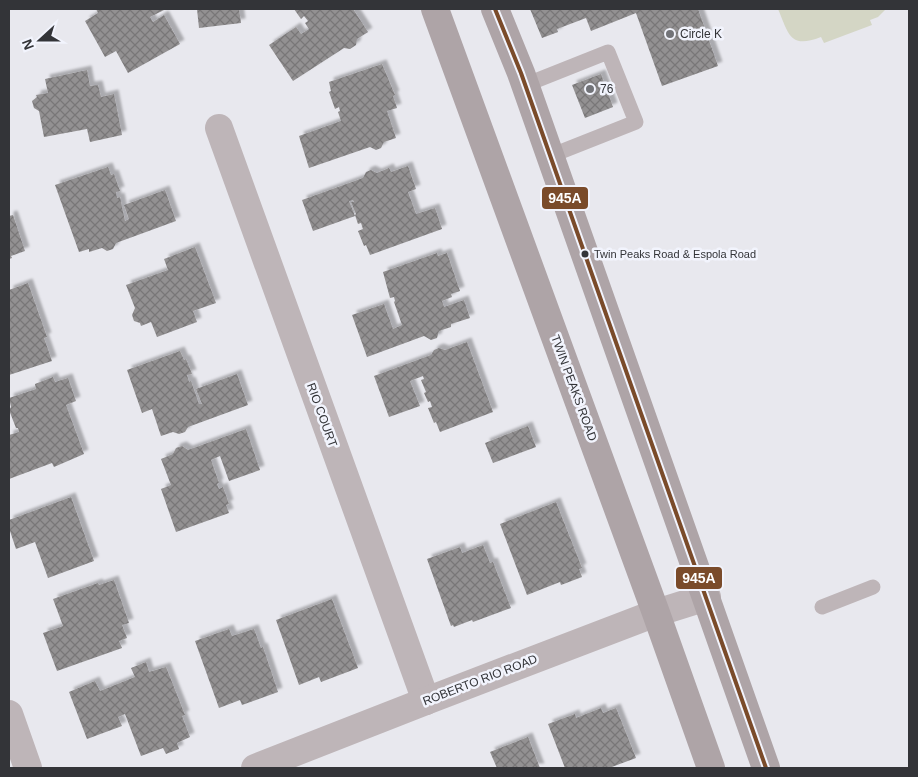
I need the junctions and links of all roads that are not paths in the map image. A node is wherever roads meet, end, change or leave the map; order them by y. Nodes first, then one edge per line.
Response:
1 (435, 9) edge
2 (495, 9) edge
3 (525, 85) junction
4 (219, 128) dead end
5 (550, 156) junction
6 (873, 587) dead end
7 (707, 597) junction
8 (822, 607) dead end
9 (656, 613) junction
10 (426, 701) junction
11 (9, 714) edge
12 (28, 768) edge
13 (255, 768) edge
14 (711, 768) edge
15 (766, 768) edge

1 - 9 main road, TWIN PEAKS ROAD
2 - 3 main road
3 - 5 main road
3 - 5 lane
4 - 10 street, RIO COURT
5 - 7 main road
6 - 8 lane
7 - 9 street, ROBERTO RIO ROAD
7 - 15 main road
9 - 10 street, ROBERTO RIO ROAD
9 - 14 main road, TWIN PEAKS ROAD
10 - 13 street, ROBERTO RIO ROAD
11 - 12 street

